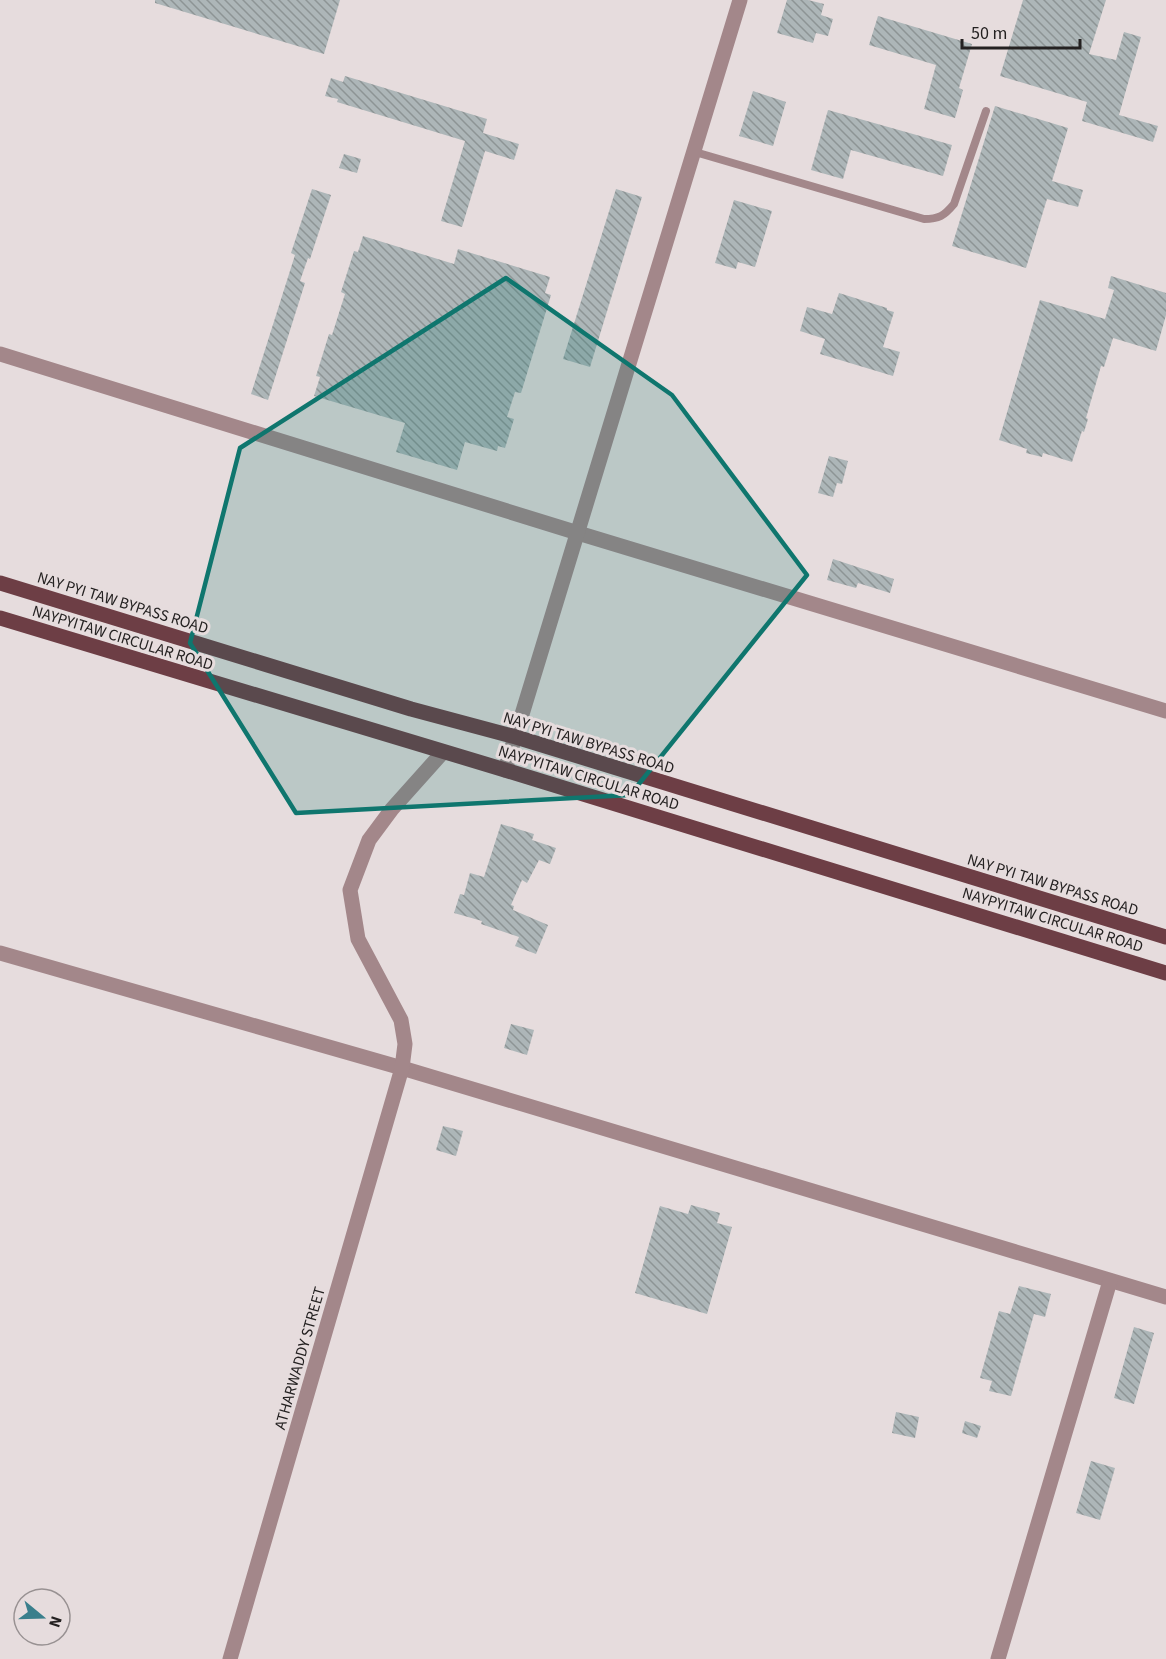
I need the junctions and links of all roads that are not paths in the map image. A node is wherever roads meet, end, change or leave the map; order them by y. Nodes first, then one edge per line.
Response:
1 (740, 0) edge
2 (986, 111) dead end
3 (695, 152) junction
4 (0, 354) edge
5 (578, 533) junction
6 (0, 583) edge
7 (0, 618) edge
8 (1166, 711) edge
9 (516, 738) junction
10 (443, 752) junction
11 (505, 770) junction
12 (1166, 937) edge
13 (0, 953) edge
14 (1166, 973) edge
15 (402, 1068) junction
16 (1110, 1281) junction
17 (1166, 1297) edge
18 (231, 1659) edge
19 (998, 1659) edge

1 - 3 street
2 - 3 lane
3 - 5 street
4 - 5 street
5 - 8 street
5 - 9 street
6 - 9 main road, NAY PYI TAW BYPASS ROAD
7 - 10 main road, NAYPYITAW CIRCULAR ROAD
9 - 11 street
9 - 12 main road, NAY PYI TAW BYPASS ROAD
10 - 11 main road, NAYPYITAW CIRCULAR ROAD
10 - 15 street, ATHARWADDY STREET
11 - 14 main road, NAYPYITAW CIRCULAR ROAD
13 - 15 street
15 - 16 street
15 - 18 street, ATHARWADDY STREET
16 - 17 street
16 - 19 street

